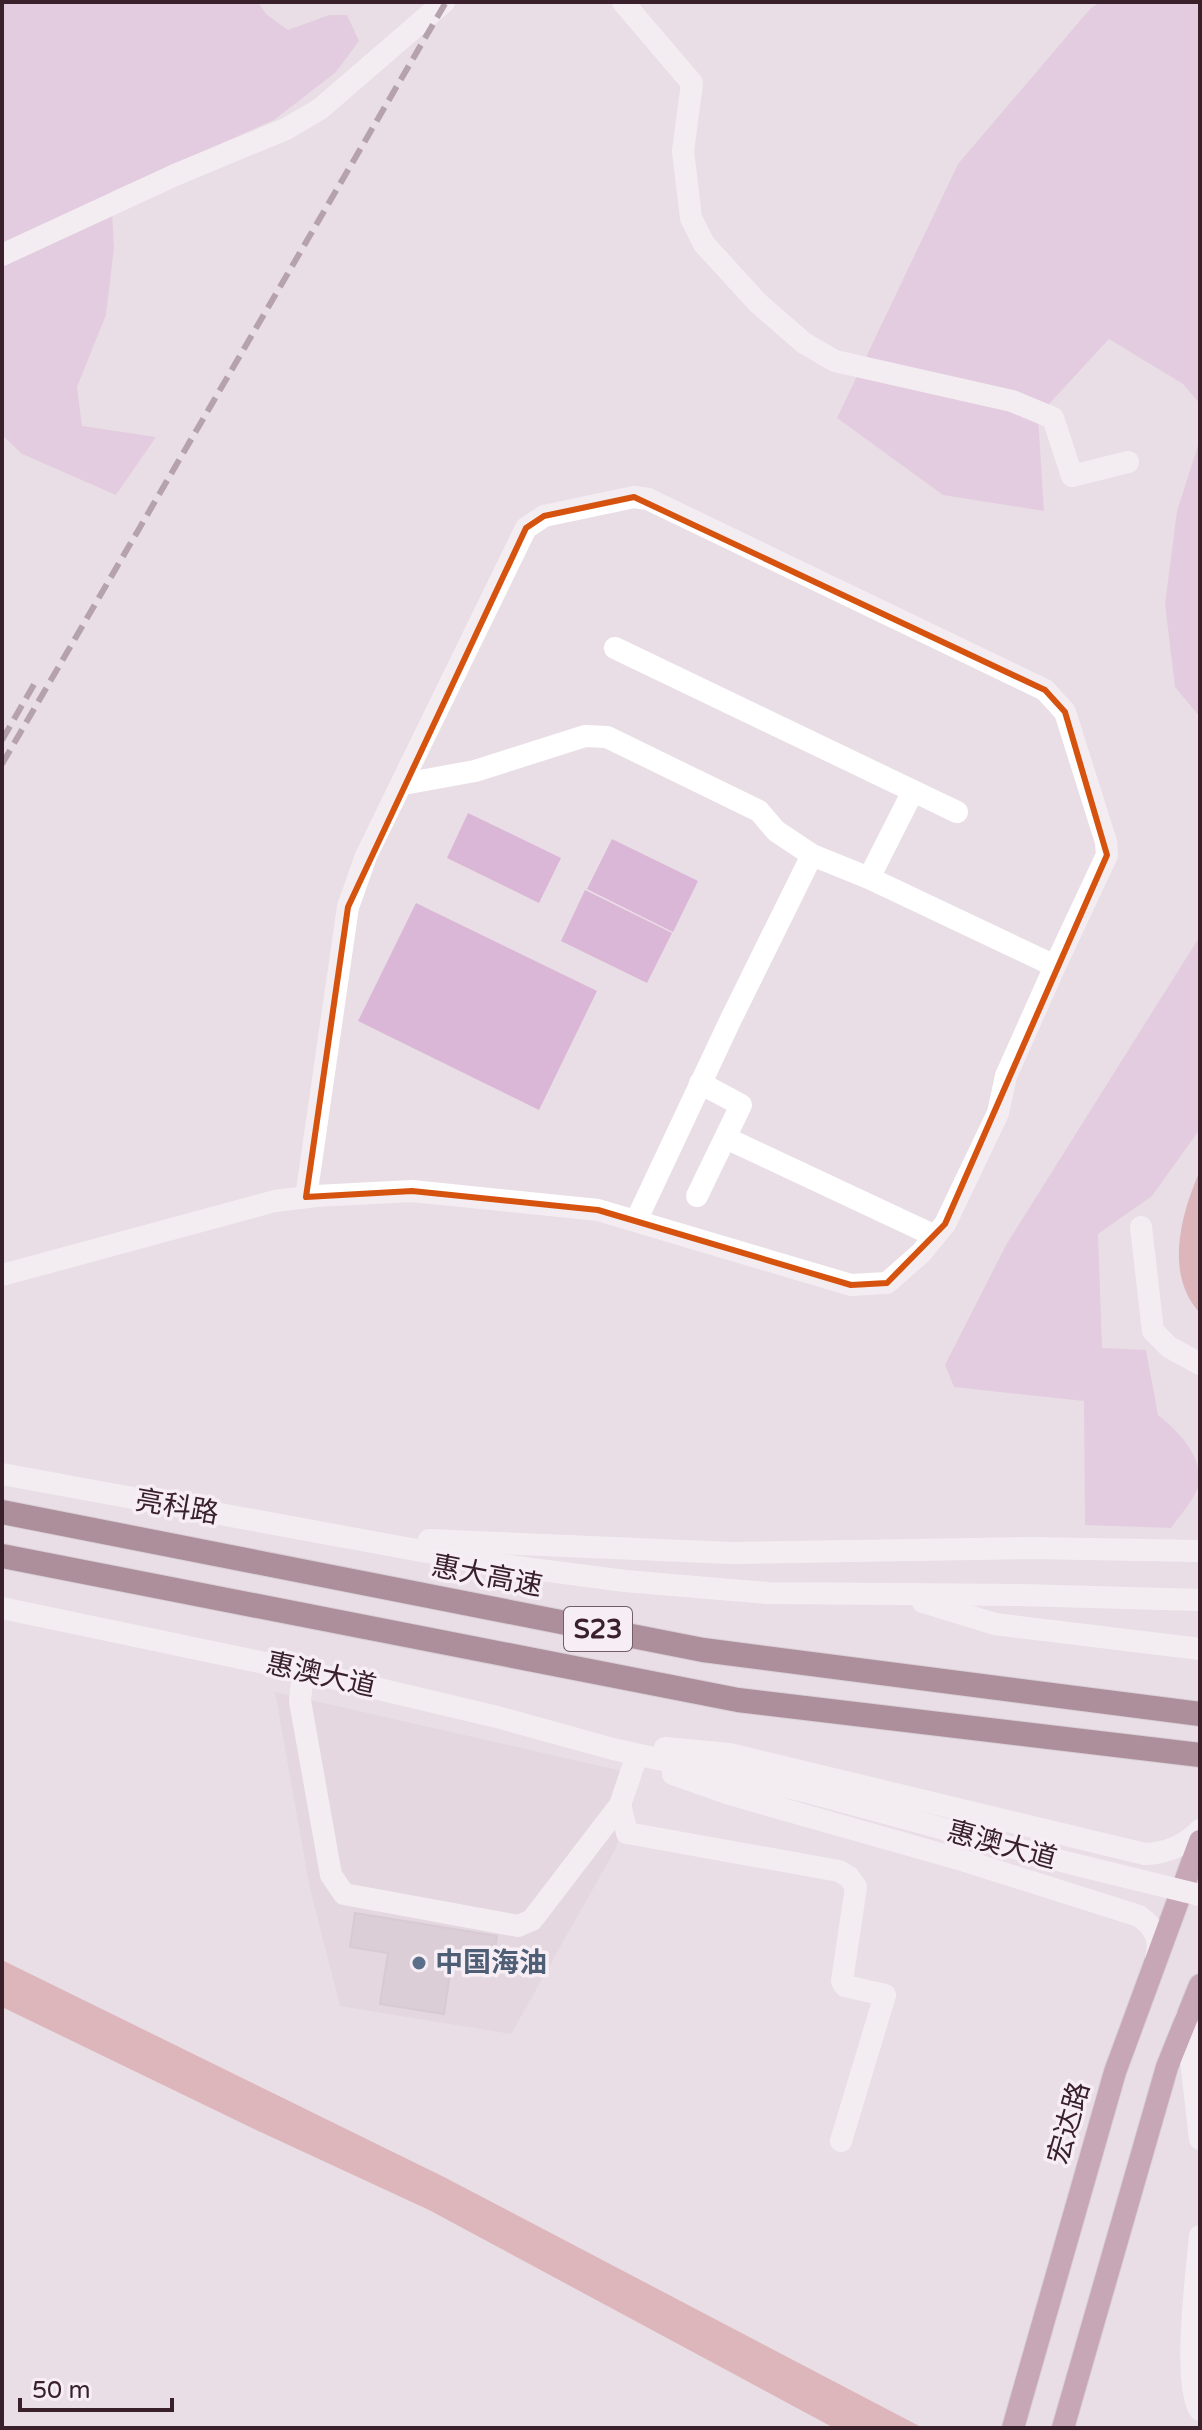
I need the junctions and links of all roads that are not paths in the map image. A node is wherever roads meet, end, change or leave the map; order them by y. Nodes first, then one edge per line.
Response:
1 (444, 2) edge
2 (623, 2) edge
3 (2, 255) edge
4 (1128, 462) dead end
5 (615, 648) dead end
6 (404, 781) junction
7 (912, 793) junction
8 (957, 812) dead end
9 (812, 855) junction
10 (869, 878) junction
11 (1055, 966) junction
12 (700, 1083) junction
13 (726, 1138) junction
14 (697, 1196) dead end
15 (306, 1197) junction
16 (636, 1221) junction
17 (1141, 1227) dead end
18 (935, 1236) junction
19 (2, 1275) edge
20 (1200, 1364) edge
21 (2, 1474) edge
22 (2, 1512) edge
23 (352, 1537) junction
24 (1199, 1548) edge
25 (2, 1556) edge
26 (899, 1595) junction
27 (1200, 1600) edge
28 (2, 1608) edge
29 (1200, 1649) edge
30 (303, 1671) junction
31 (1200, 1714) edge
32 (637, 1755) junction
33 (1200, 1755) edge
34 (620, 1805) junction
35 (1200, 1830) edge
36 (1200, 1841) edge
37 (1200, 1895) edge
38 (1155, 1963) junction
39 (1200, 1985) edge
40 (1186, 2018) junction
41 (1200, 2139) edge
42 (841, 2141) dead end
43 (1200, 2236) edge
44 (1197, 2382) edge
45 (1200, 2410) edge
46 (1014, 2426) edge
47 (1063, 2428) edge

1 - 3 street
2 - 4 street
5 - 7 street
6 - 9 street
6 - 11 street
6 - 15 street
7 - 8 street
7 - 10 street
9 - 10 street
9 - 12 street
10 - 11 street
11 - 18 street
12 - 13 street
12 - 16 street
13 - 14 street
13 - 18 street
15 - 16 street
15 - 19 street
16 - 18 street
17 - 20 street
21 - 23 street, 亮科路
22 - 31 highway, 惠大高速 / S23
23 - 24 street
23 - 26 street
25 - 33 highway, S23
26 - 27 street
26 - 29 street
28 - 30 street, 惠澳大道
30 - 32 street, 惠澳大道
30 - 34 street
32 - 34 street
32 - 35 street
32 - 37 street, 惠澳大道, bridge
32 - 38 street
34 - 42 street
36 - 38 main road, 宏达路
38 - 46 main road, 宏达路
39 - 40 main road
40 - 41 street
40 - 47 main road
43 - 44 street
44 - 45 street

